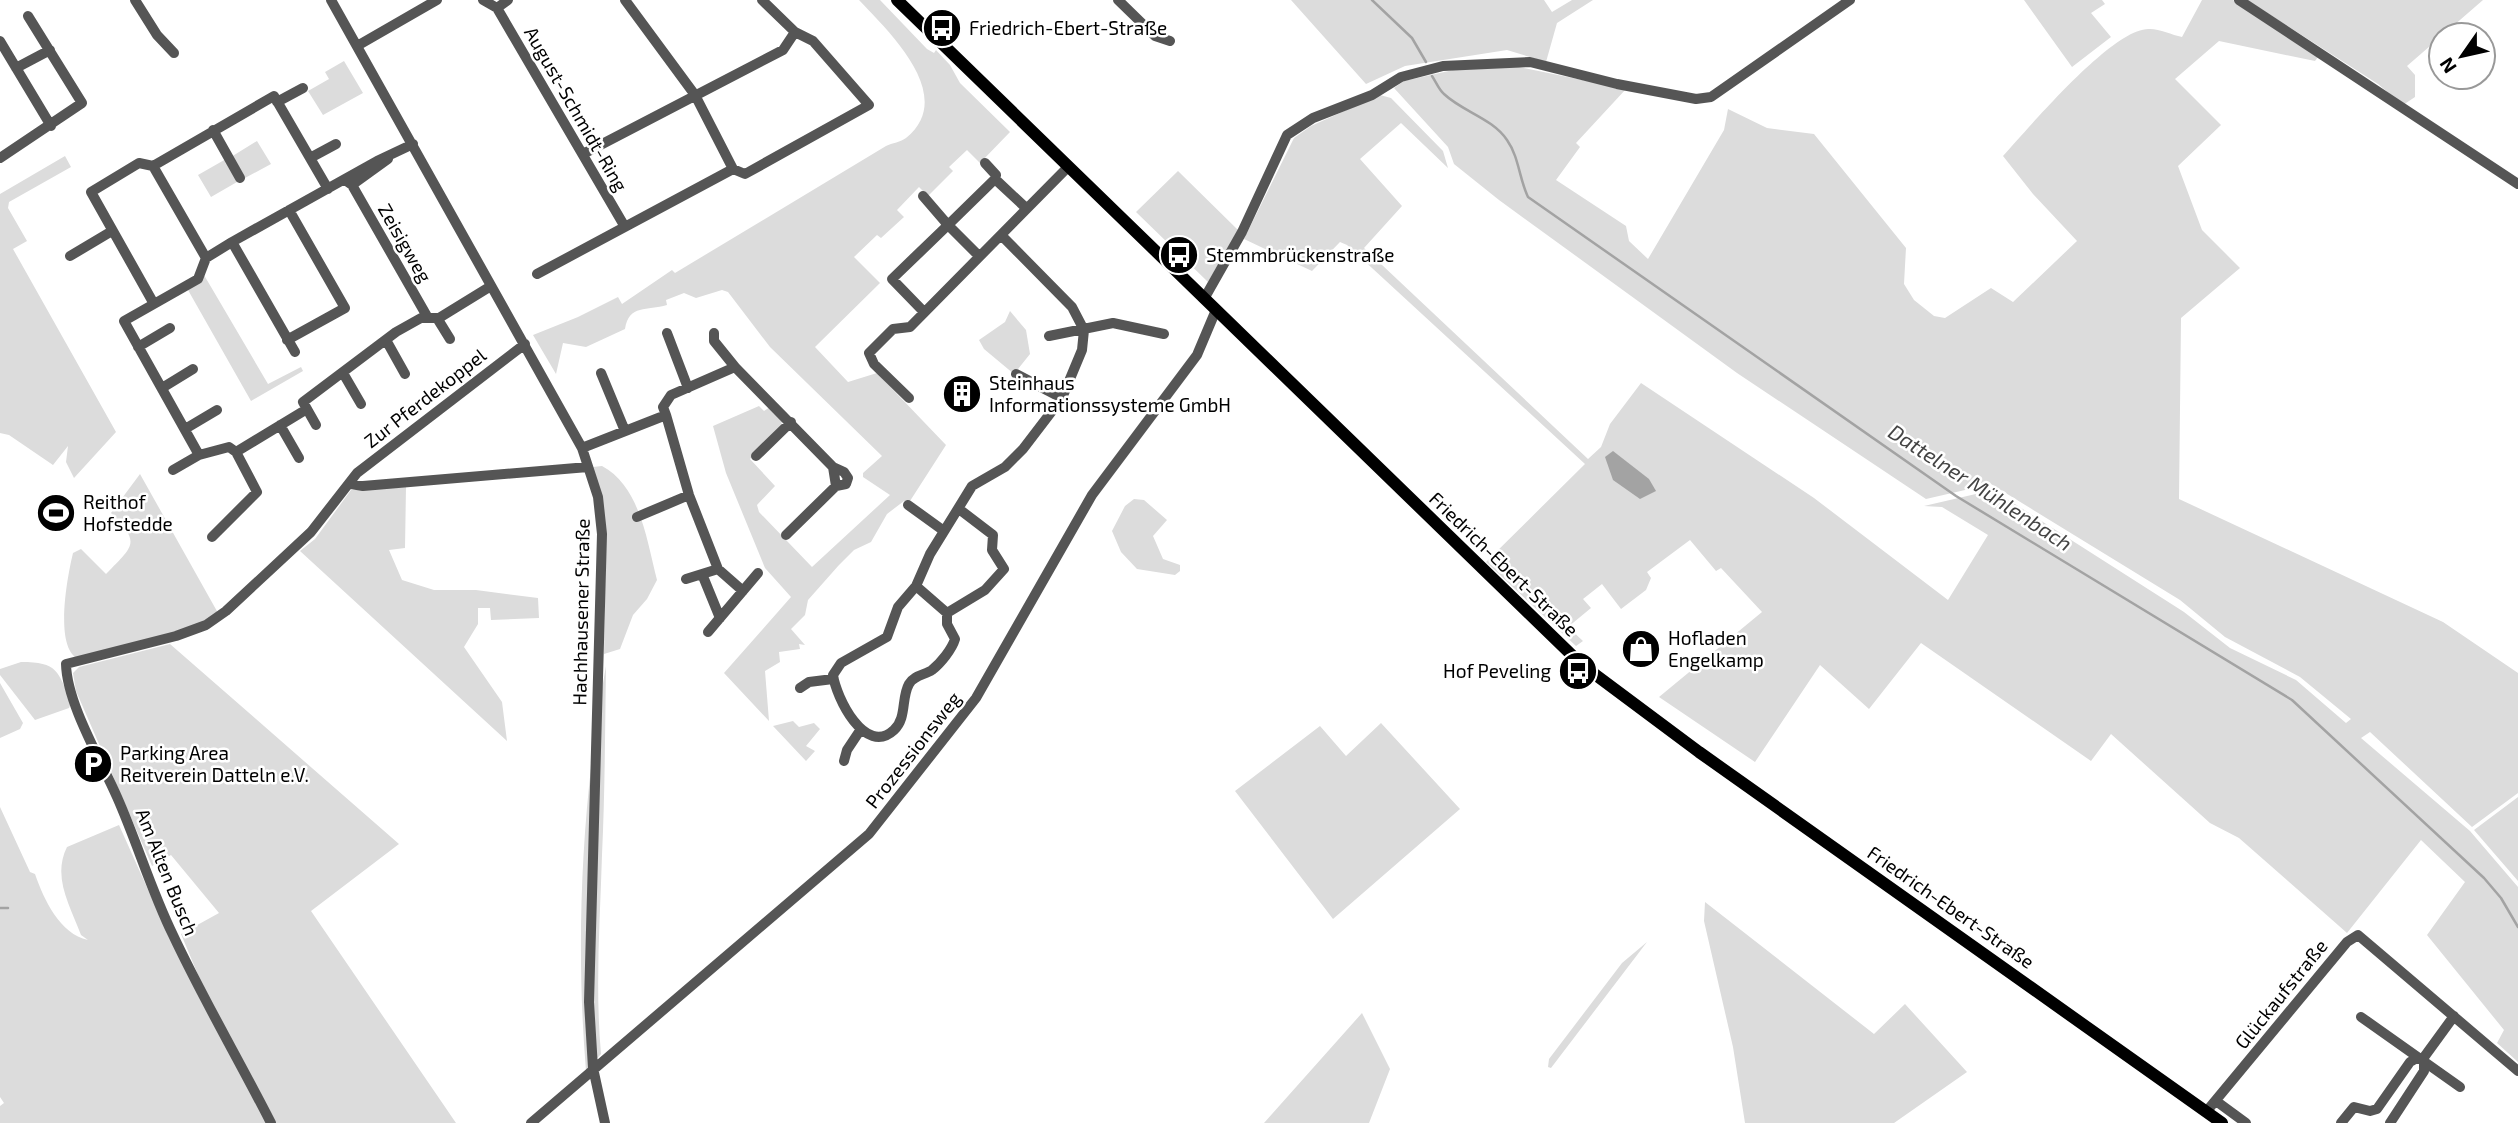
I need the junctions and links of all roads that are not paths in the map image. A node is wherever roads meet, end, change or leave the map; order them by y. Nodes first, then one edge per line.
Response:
1 (135, 0) edge
2 (331, 0) edge
3 (437, 0) edge
4 (483, 0) edge
5 (508, 0) edge
6 (625, 0) edge
7 (762, 0) edge
8 (897, 0) edge
9 (1118, 0) edge
10 (1850, 0) edge
11 (2239, 0) edge
12 (497, 8) junction
13 (28, 16) dead end
14 (794, 32) junction
15 (0, 41) edge
16 (1170, 41) dead end
17 (357, 46) junction
18 (50, 50) junction
19 (174, 53) dead end
20 (16, 68) junction
21 (303, 88) dead end
22 (695, 95) junction
23 (277, 102) junction
24 (51, 126) junction
25 (213, 130) junction
26 (337, 144) dead end
27 (413, 144) junction
28 (583, 154) junction
29 (0, 158) edge
30 (310, 158) junction
31 (985, 163) dead end
32 (153, 166) junction
33 (1068, 167) junction
34 (733, 169) junction
35 (240, 178) dead end
36 (995, 178) junction
37 (348, 182) junction
38 (2518, 184) edge
39 (328, 189) junction
40 (923, 196) dead end
41 (1026, 208) junction
42 (289, 210) junction
43 (948, 225) junction
44 (625, 227) junction
45 (112, 231) junction
46 (1001, 235) junction
47 (232, 242) junction
48 (70, 256) dead end
49 (979, 256) junction
50 (206, 258) junction
51 (537, 274) dead end
52 (491, 286) junction
53 (1207, 293) junction
54 (154, 304) junction
55 (1216, 310) junction
56 (924, 312) junction
57 (433, 318) junction
58 (170, 328) dead end
59 (1084, 330) junction
60 (667, 333) dead end
61 (714, 333) dead end
62 (1164, 334) dead end
63 (1049, 337) dead end
64 (450, 339) dead end
65 (287, 340) junction
66 (386, 340) junction
67 (525, 344) junction
68 (138, 347) junction
69 (295, 352) dead end
70 (735, 367) junction
71 (193, 369) dead end
72 (343, 373) junction
73 (601, 373) dead end
74 (405, 374) dead end
75 (1017, 374) dead end
76 (162, 388) junction
77 (688, 388) junction
78 (909, 398) dead end
79 (1062, 398) junction
80 (361, 404) dead end
81 (307, 409) junction
82 (217, 410) dead end
83 (666, 415) junction
84 (791, 422) junction
85 (281, 425) junction
86 (316, 425) dead end
87 (185, 429) junction
88 (625, 431) junction
89 (582, 448) junction
90 (236, 452) junction
91 (199, 455) junction
92 (755, 456) dead end
93 (299, 458) dead end
94 (588, 467) junction
95 (173, 470) dead end
96 (351, 484) junction
97 (689, 495) junction
98 (908, 505) dead end
99 (959, 509) junction
100 (637, 517) dead end
101 (944, 531) junction
102 (786, 535) dead end
103 (212, 537) dead end
104 (718, 569) junction
105 (758, 573) dead end
106 (702, 574) junction
107 (686, 579) dead end
108 (916, 586) junction
109 (743, 591) junction
110 (947, 613) junction
111 (720, 618) junction
112 (708, 632) dead end
113 (833, 678) junction
114 (800, 688) dead end
115 (861, 729) junction
116 (845, 761) dead end
117 (2454, 1016) junction
118 (2361, 1017) dead end
119 (2421, 1060) junction
120 (593, 1068) junction
121 (2518, 1071) edge
122 (2460, 1087) dead end
123 (2216, 1101) junction
124 (2206, 1112) junction
125 (271, 1123) edge
126 (531, 1123) edge
127 (605, 1123) edge
128 (2222, 1123) edge
129 (2246, 1123) edge
130 (2341, 1123) edge
131 (2390, 1123) edge

1 - 19 street
2 - 17 street, Hachhausener Straße
3 - 17 street
4 - 12 street
5 - 12 street
6 - 22 street
7 - 14 street
8 - 33 main road, Friedrich-Ebert-Straße
9 - 16 street
10 - 53 street
11 - 38 street
12 - 28 street, August-Schmidt-Ring
13 - 18 street
14 - 22 street
14 - 34 street
15 - 20 street
17 - 27 street, Hachhausener Straße
18 - 20 street
18 - 24 street
20 - 24 street
21 - 23 street
22 - 28 street
22 - 34 street
23 - 25 street
23 - 30 street
24 - 29 street
25 - 32 street
25 - 35 street
26 - 30 street
27 - 37 street
27 - 52 street, Hachhausener Straße
28 - 44 street, August-Schmidt-Ring
30 - 39 street
31 - 36 street
32 - 45 street
32 - 50 street
33 - 41 street
33 - 53 main road, Friedrich-Ebert-Straße
34 - 44 street
36 - 41 street
36 - 43 street
37 - 39 street
37 - 57 street, Zeisigweg
39 - 42 street
40 - 43 street
41 - 46 street
42 - 47 street
42 - 65 street
43 - 49 street
43 - 56 street
44 - 51 street
45 - 48 street
45 - 54 street
46 - 49 street
46 - 59 street
47 - 50 street
47 - 65 street
49 - 56 street
50 - 54 street
52 - 57 street
52 - 67 street, Hachhausener Straße
53 - 55 main road, Friedrich-Ebert-Straße
54 - 68 street
55 - 120 street, Prozessionsweg
55 - 124 main road, Friedrich-Ebert-Straße
56 - 78 street
57 - 64 street, Zeisigweg
57 - 66 street
58 - 68 street
59 - 62 street
59 - 63 street
59 - 79 street
60 - 77 street
61 - 70 street
65 - 69 street
66 - 72 street
66 - 74 street
67 - 89 street, Hachhausener Straße
67 - 96 street, Zur Pferdekoppel
68 - 76 street
70 - 77 street
70 - 84 street
71 - 76 street
72 - 80 street
72 - 81 street
73 - 88 street
75 - 79 street
76 - 87 street
77 - 83 street
79 - 99 street
81 - 85 street
81 - 86 street
82 - 87 street
83 - 88 street
83 - 97 street
84 - 92 street
84 - 102 street
85 - 90 street
85 - 93 street
87 - 91 street
88 - 89 street
89 - 94 street, Hachhausener Straße
90 - 91 street
90 - 103 street
91 - 95 street
94 - 96 street
94 - 120 street, Hachhausener Straße
96 - 125 street, Am Alten Busch
97 - 100 street
97 - 104 street
98 - 101 street
99 - 101 street
99 - 110 street
101 - 108 street
104 - 106 street
104 - 109 street
105 - 109 street
106 - 107 street
106 - 111 street
108 - 110 street
108 - 113 street
109 - 111 street
110 - 115 street
111 - 112 street
113 - 114 street
113 - 115 street
115 - 116 street
117 - 119 street
117 - 121 street, Glückaufstraße
117 - 123 street, Glückaufstraße
118 - 119 street
119 - 122 street
119 - 130 street
119 - 131 street
120 - 126 street, Prozessionsweg
120 - 127 street, Hachhausener Straße
123 - 124 street, Glückaufstraße
123 - 129 street
124 - 128 main road, Friedrich-Ebert-Straße

